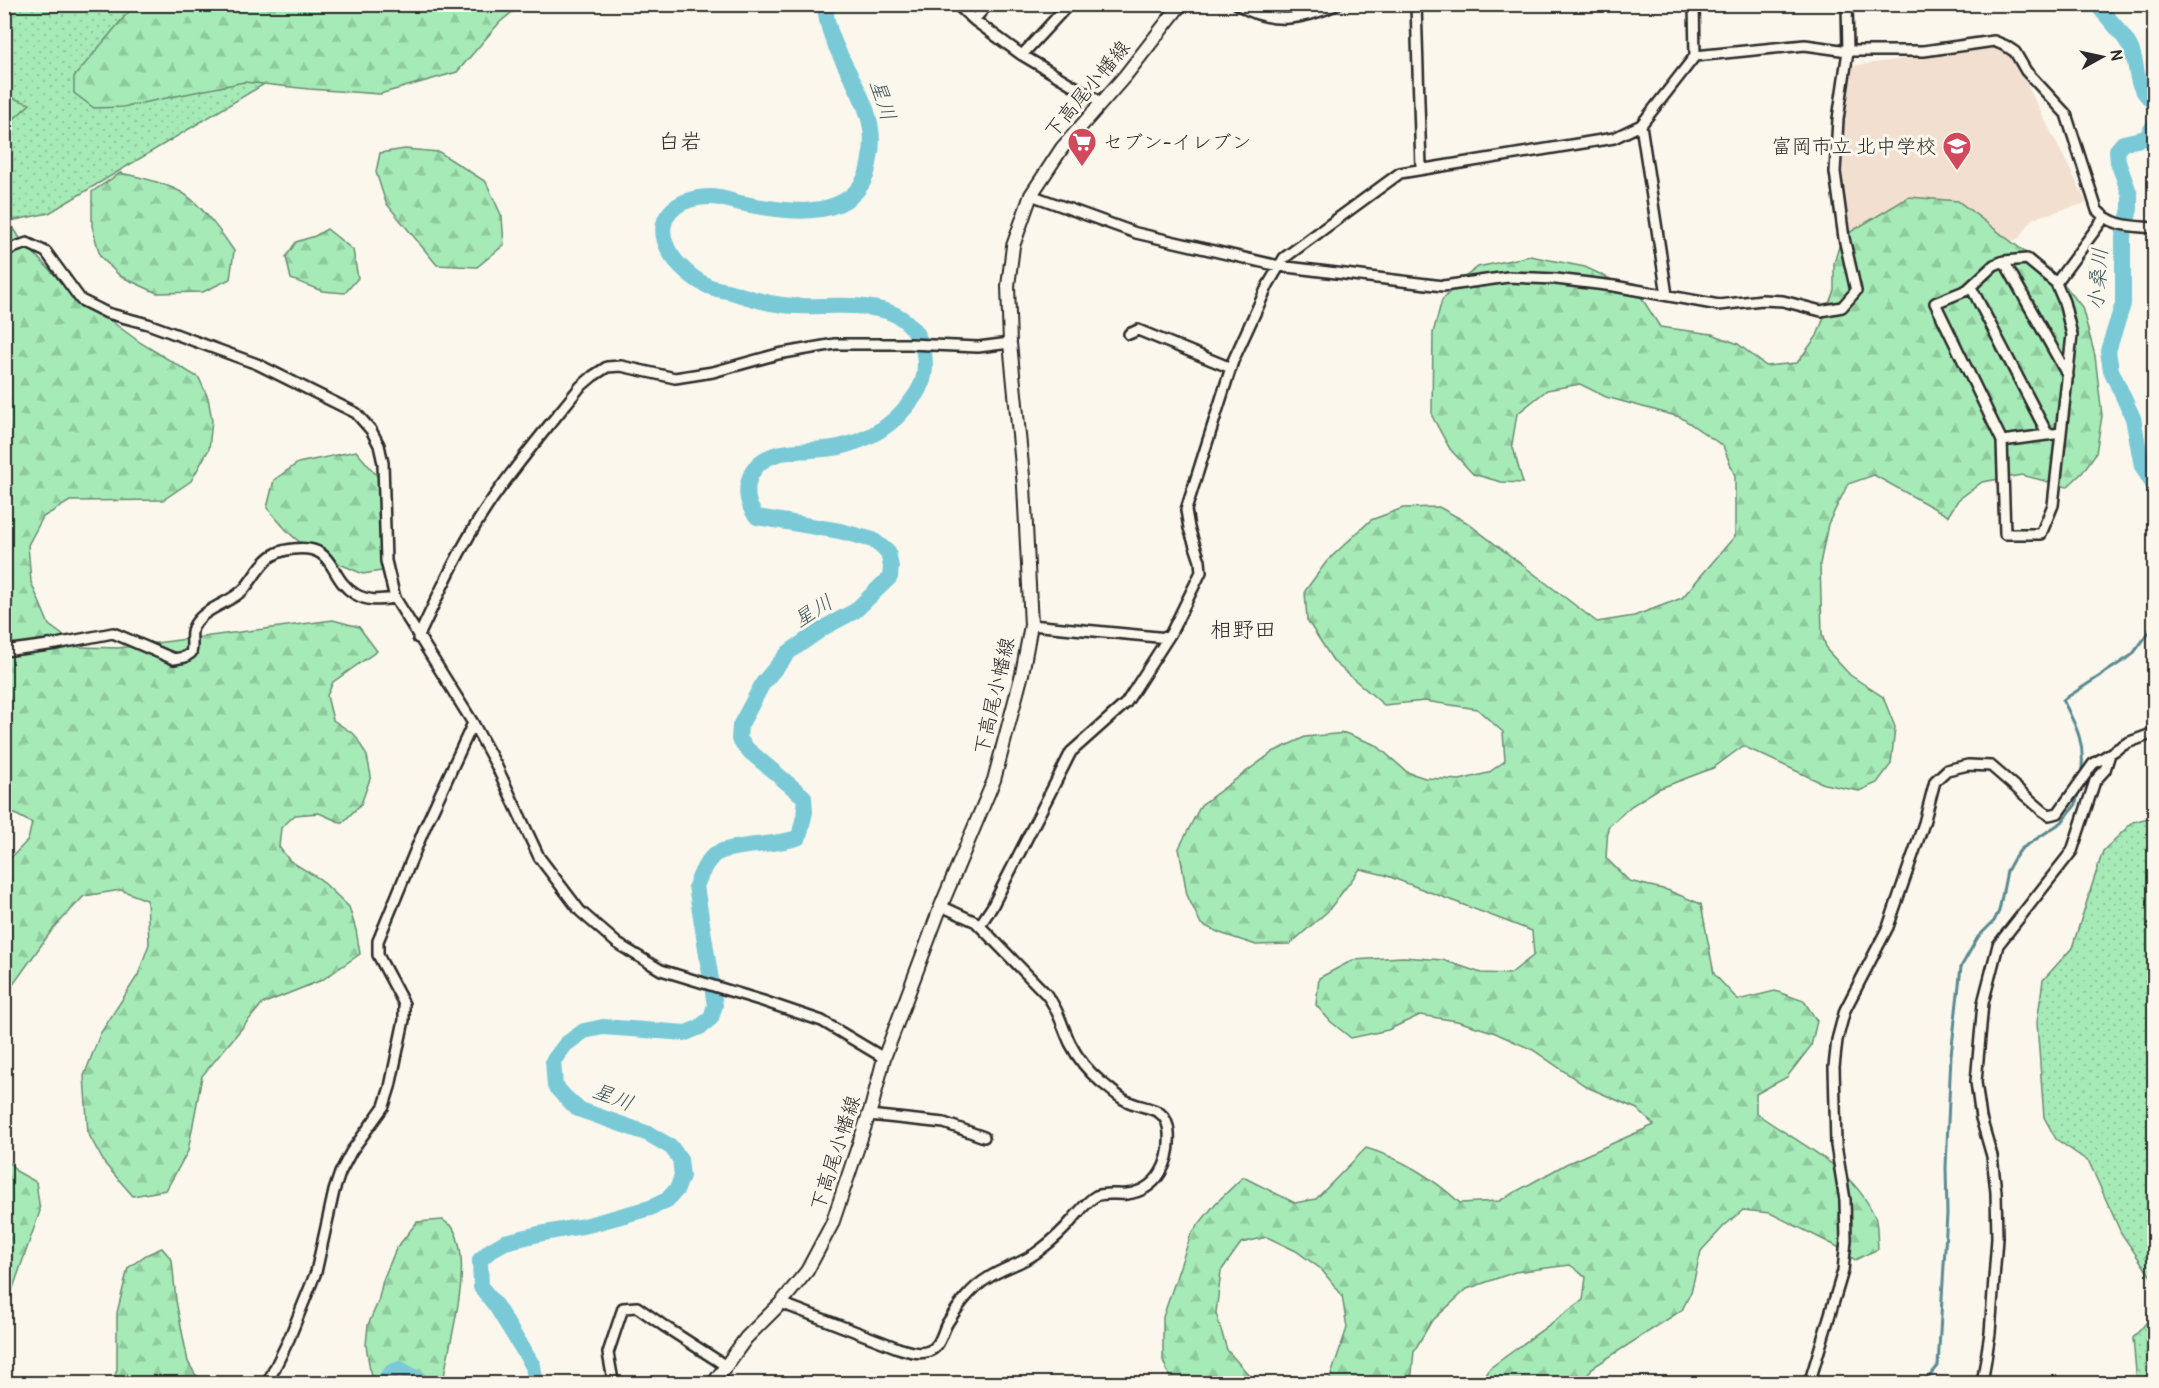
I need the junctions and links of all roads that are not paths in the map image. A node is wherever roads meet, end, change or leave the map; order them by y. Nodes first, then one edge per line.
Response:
1 (956, 4) edge
2 (988, 4) edge
3 (1069, 4) edge
4 (1181, 4) edge
5 (1237, 4) edge
6 (1338, 4) edge
7 (1416, 4) edge
8 (1694, 4) edge
9 (1847, 4) edge
10 (974, 20) junction
11 (1848, 51) junction
12 (1022, 55) junction
13 (1695, 57) junction
14 (1101, 102) junction
15 (1641, 125) junction
16 (1421, 168) junction
17 (1031, 195) junction
18 (2104, 218) junction
19 (2154, 228) edge
20 (4, 251) edge
21 (2004, 261) junction
22 (1279, 266) junction
23 (2056, 283) junction
24 (1971, 286) junction
25 (1667, 295) junction
26 (1129, 334) dead end
27 (1010, 343) junction
28 (1231, 368) junction
29 (2068, 376) junction
30 (2061, 433) junction
31 (2048, 435) junction
32 (2002, 441) junction
33 (395, 598) junction
34 (1031, 625) junction
35 (418, 638) junction
36 (1168, 638) junction
37 (4, 651) edge
38 (472, 723) junction
39 (2154, 733) edge
40 (2110, 754) junction
41 (941, 906) junction
42 (980, 925) junction
43 (884, 1058) junction
44 (869, 1115) junction
45 (984, 1137) dead end
46 (781, 1303) junction
47 (726, 1366) junction
48 (267, 1383) edge
49 (610, 1383) edge
50 (713, 1383) edge
51 (1809, 1383) edge
52 (1982, 1383) edge

1 - 10 street
2 - 10 street
3 - 12 street
4 - 14 main road, 下高尾小幡線
5 - 6 street
7 - 16 street
8 - 13 street
9 - 11 street
10 - 12 street
11 - 13 street
11 - 18 street
11 - 25 street
12 - 14 street
13 - 15 street
14 - 17 main road, 下高尾小幡線
15 - 16 street
15 - 25 street
16 - 22 street
17 - 22 street
17 - 27 main road, 下高尾小幡線
18 - 19 street
18 - 23 street
20 - 33 street
21 - 23 street
21 - 24 street
21 - 29 street
22 - 25 street
22 - 28 street
23 - 29 street
24 - 31 street
24 - 32 street
26 - 28 street
27 - 34 main road, 下高尾小幡線
27 - 35 street
28 - 36 street
29 - 30 street
30 - 31 street
30 - 32 street
31 - 32 street
33 - 35 street
33 - 37 street
34 - 36 street
34 - 41 main road, 下高尾小幡線
35 - 38 street
36 - 42 street
38 - 43 street
38 - 48 street
39 - 40 street
40 - 51 street
40 - 52 street
41 - 42 street
41 - 43 main road, 下高尾小幡線
42 - 46 street
43 - 44 main road, 下高尾小幡線
44 - 45 street
44 - 46 main road, 下高尾小幡線
46 - 47 main road, 下高尾小幡線
47 - 49 street
47 - 50 main road, 下高尾小幡線

